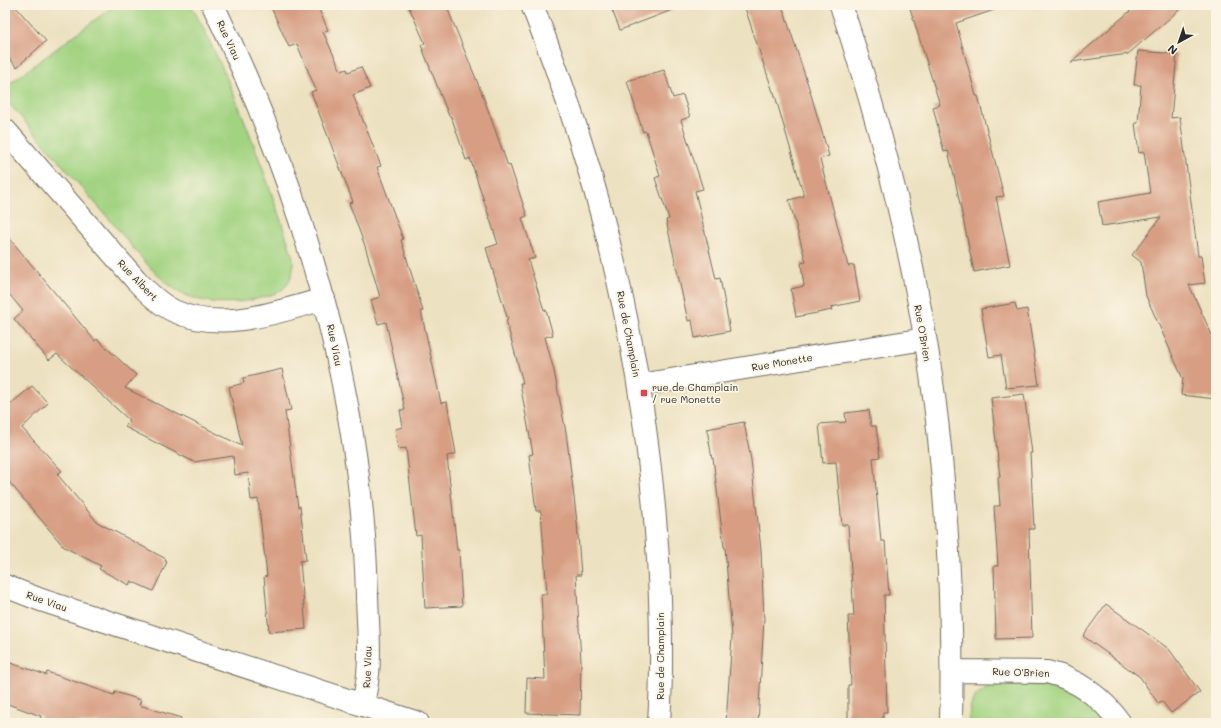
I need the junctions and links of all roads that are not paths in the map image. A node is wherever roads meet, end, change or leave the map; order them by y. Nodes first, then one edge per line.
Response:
1 (213, 5) edge
2 (532, 5) edge
3 (841, 5) edge
4 (5, 130) edge
5 (324, 300) junction
6 (924, 339) junction
7 (639, 385) junction
8 (5, 586) edge
9 (952, 671) junction
10 (362, 705) junction
11 (418, 723) edge
12 (659, 723) edge
13 (951, 723) edge
14 (1120, 723) edge

1 - 5 street, Rue Viau
2 - 7 street, Rue de Champlain
3 - 6 street, Rue O'Brien
4 - 5 street, Rue Albert
5 - 10 street, Rue Viau
6 - 7 street, Rue Monette
6 - 9 street, Rue O'Brien
7 - 12 street, Rue de Champlain
8 - 10 street, Rue Viau
9 - 13 street, Rue O'Brien
9 - 14 street, Rue O'Brien
10 - 11 street, Rue Viau

